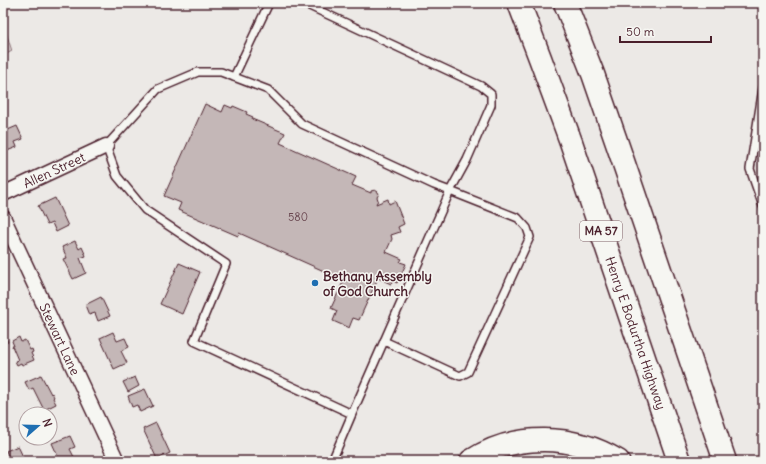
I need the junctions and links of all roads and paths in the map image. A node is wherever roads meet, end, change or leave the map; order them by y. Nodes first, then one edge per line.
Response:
1 (268, 3) edge
2 (303, 3) edge
3 (519, 3) edge
4 (565, 3) edge
5 (234, 77) junction
6 (763, 88) edge
7 (106, 146) junction
8 (450, 191) junction
9 (3, 194) edge
10 (763, 206) edge
11 (3, 217) edge
12 (384, 341) junction
13 (352, 414) junction
14 (117, 461) edge
15 (332, 461) edge
16 (471, 461) edge
17 (618, 461) edge
18 (679, 461) edge
19 (725, 461) edge

1 - 5 lane
2 - 8 lane
3 - 18 highway, Henry E Bodurtha Highway / MA 57
4 - 19 highway
5 - 7 lane
5 - 8 lane
6 - 10 lane
7 - 9 street, Allen Street
7 - 13 lane
8 - 12 lane
8 - 12 lane
11 - 14 street, Stewart Lane
12 - 13 lane
13 - 15 lane
16 - 17 highway

